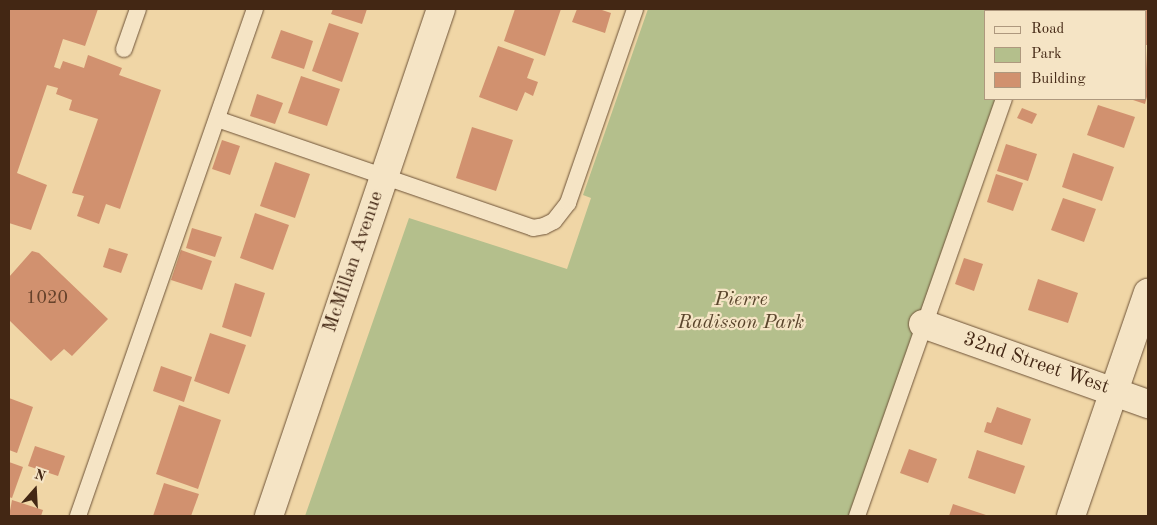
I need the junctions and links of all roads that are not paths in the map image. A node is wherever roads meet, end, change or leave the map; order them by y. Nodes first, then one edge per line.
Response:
1 (138, 9) edge
2 (255, 9) edge
3 (441, 9) edge
4 (635, 9) edge
5 (124, 49) dead end
6 (1004, 100) edge
7 (217, 120) junction
8 (383, 177) junction
9 (1148, 293) edge
10 (923, 324) junction
11 (1114, 391) junction
12 (1148, 404) edge
13 (78, 516) edge
14 (269, 516) edge
15 (857, 516) edge
16 (1071, 516) edge

1 - 5 lane
2 - 7 lane
3 - 8 street, McMillan Avenue
4 - 8 lane
6 - 10 lane
7 - 8 lane
7 - 13 lane
8 - 14 street, McMillan Avenue
9 - 11 street
10 - 11 street, 32nd Street West
10 - 15 lane
11 - 12 street, 32nd Street West
11 - 16 street

